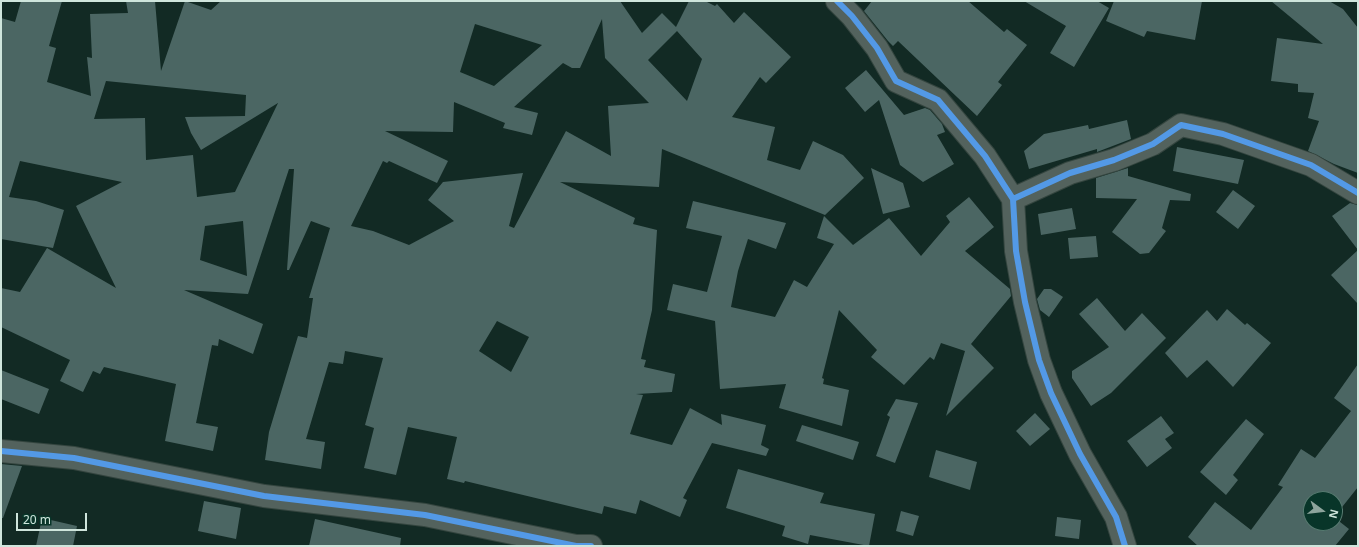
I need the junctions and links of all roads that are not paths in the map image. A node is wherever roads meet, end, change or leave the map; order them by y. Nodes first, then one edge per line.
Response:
1 (837, 1) edge
2 (1358, 193) edge
3 (1013, 199) junction
4 (1, 451) edge
5 (576, 546) edge
6 (591, 546) edge
7 (1125, 546) edge

1 - 3 street
2 - 3 street
3 - 7 street
4 - 5 street
5 - 6 street

